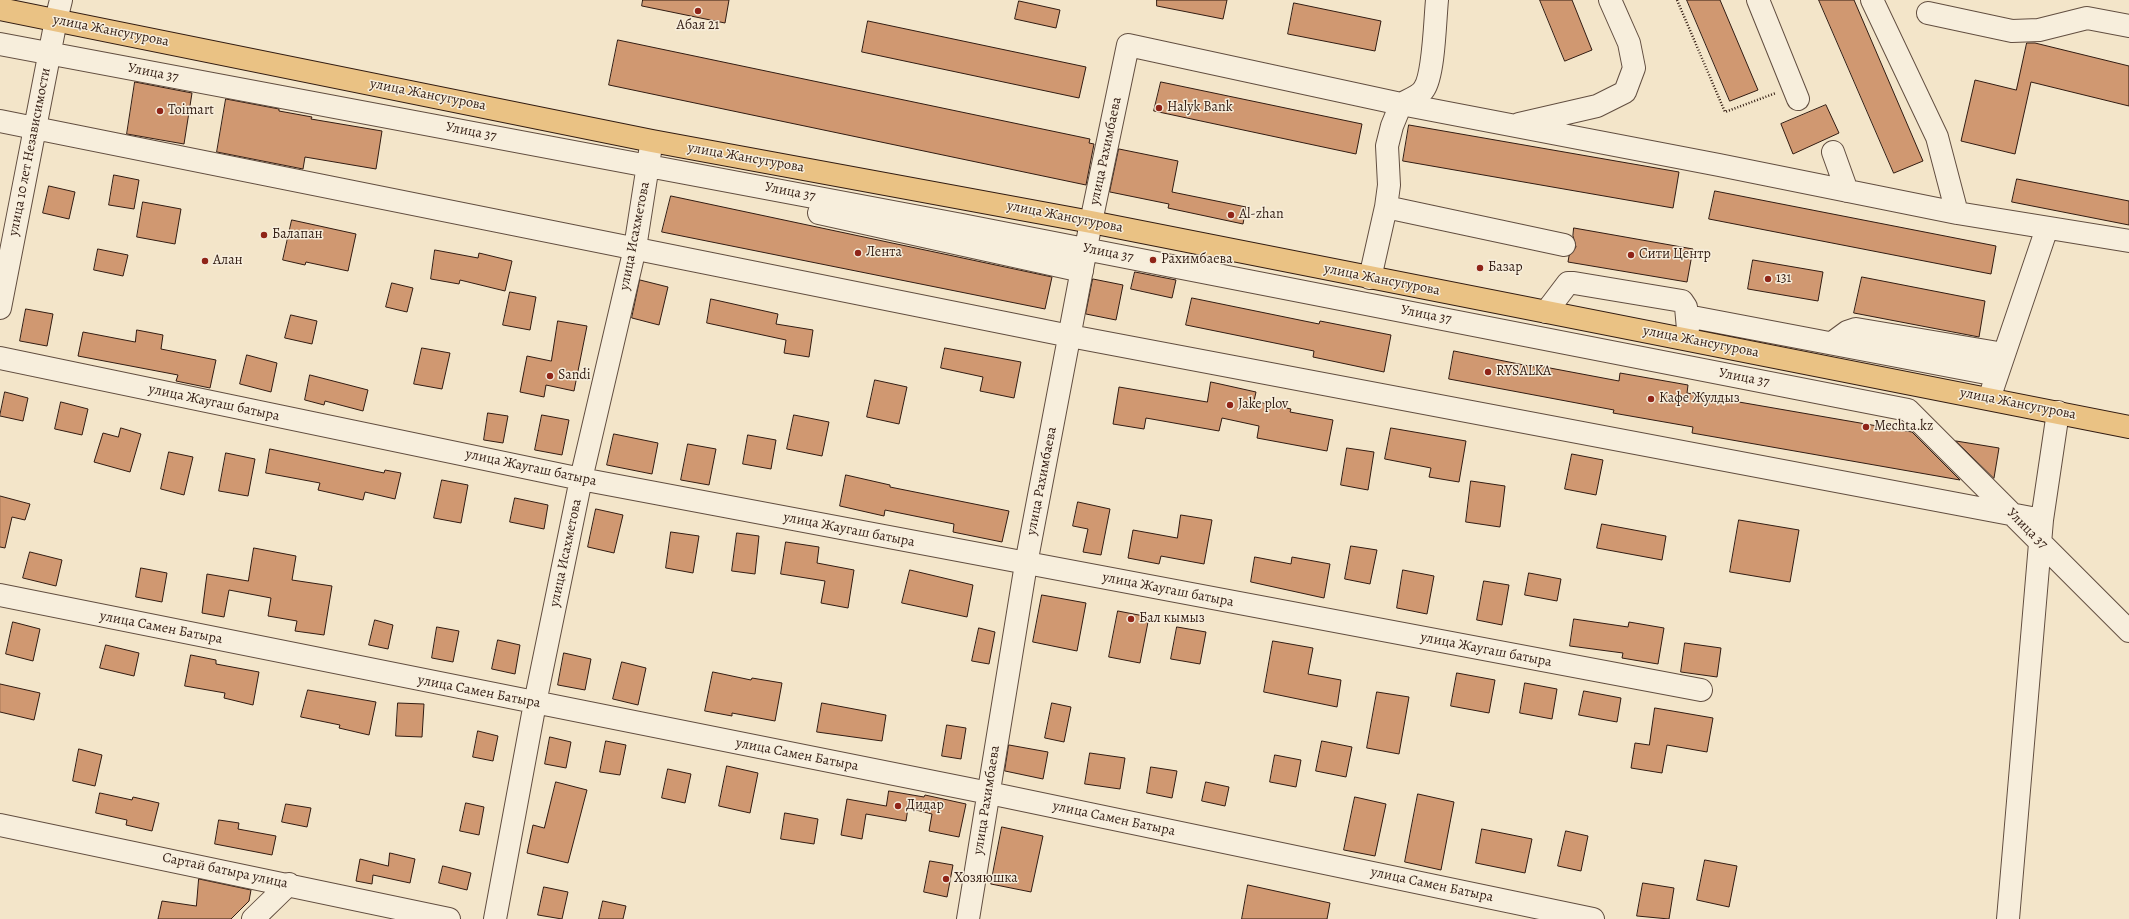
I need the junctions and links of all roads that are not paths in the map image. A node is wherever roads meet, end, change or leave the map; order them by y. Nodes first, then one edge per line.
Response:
1 (1437, 0) edge
2 (1610, 0) edge
3 (1758, 0) edge
4 (1872, 0) edge
5 (0, 9) edge
6 (58, 10) edge
7 (1928, 13) dead end
8 (2129, 26) edge
9 (0, 44) edge
10 (1796, 93) road end
11 (1401, 104) junction
12 (0, 121) edge
13 (1512, 126) junction
14 (35, 127) junction
15 (652, 141) junction
16 (699, 150) junction
17 (1833, 152) dead end
18 (1847, 191) junction
19 (1386, 207) junction
20 (1957, 213) junction
21 (1091, 222) junction
22 (2047, 228) junction
23 (2129, 241) edge
24 (1564, 245) dead end
25 (635, 248) junction
26 (1082, 271) junction
27 (1370, 278) junction
28 (0, 308) edge
29 (1546, 312) junction
30 (1687, 316) junction
31 (1070, 336) junction
32 (1689, 340) junction
33 (1925, 351) junction
34 (2004, 354) junction
35 (0, 358) edge
36 (1997, 375) junction
37 (1918, 384) junction
38 (1989, 398) junction
39 (2058, 412) junction
40 (2128, 425) edge
41 (581, 479) junction
42 (2042, 520) junction
43 (1026, 564) junction
44 (0, 595) edge
45 (2129, 631) edge
46 (1701, 690) dead end
47 (535, 703) junction
48 (989, 793) junction
49 (0, 825) edge
50 (289, 884) junction
51 (253, 919) edge
52 (449, 919) edge
53 (495, 919) edge
54 (968, 919) edge
55 (1593, 919) edge
56 (2008, 919) edge

1 - 11 street
2 - 13 street
3 - 10 street
4 - 20 street
5 - 6 main road, улица Жансугурова
6 - 14 street, улица 10 лет Независимости
6 - 15 main road, улица Жансугурова
7 - 8 street
9 - 45 street, Улица 37
11 - 13 street
11 - 19 street
11 - 21 street, улица Рахимбаева
12 - 14 street
13 - 18 street
14 - 25 street
14 - 28 street, улица 10 лет Независимости
15 - 16 main road, улица Жансугурова
15 - 25 street, улица Исахметова
16 - 21 main road, улица Жансугурова
16 - 26 street
17 - 18 street
18 - 20 street
19 - 24 street
19 - 27 street
20 - 22 street
21 - 26 street, улица Рахимбаева
21 - 27 main road, улица Жансугурова
22 - 23 street
22 - 34 street
25 - 31 street
25 - 41 street, улица Исахметова
26 - 31 street, улица Рахимбаева
27 - 29 main road, улица Жансугурова
29 - 30 street
29 - 32 main road, улица Жансугурова
30 - 32 street
30 - 33 street
31 - 42 street
31 - 43 street, улица Рахимбаева
32 - 37 main road, улица Жансугурова
33 - 34 street
33 - 36 street
33 - 37 street
34 - 36 street
35 - 41 street, улица Жаугаш батыра
36 - 38 street
37 - 38 main road, улица Жансугурова
38 - 39 main road, улица Жансугурова
39 - 40 main road, улица Жансугурова
39 - 42 street
41 - 43 street, улица Жаугаш батыра
41 - 47 street, улица Исахметова
42 - 56 street
43 - 46 street, улица Жаугаш батыра
43 - 48 street, улица Рахимбаева
44 - 47 street, улица Самен Батыра
47 - 48 street, улица Самен Батыра
47 - 53 street, улица Исахметова
48 - 54 street, улица Рахимбаева
48 - 55 street, улица Самен Батыра
49 - 50 street, Сартай батыра улица
50 - 51 street
50 - 52 street, Сартай батыра улица

